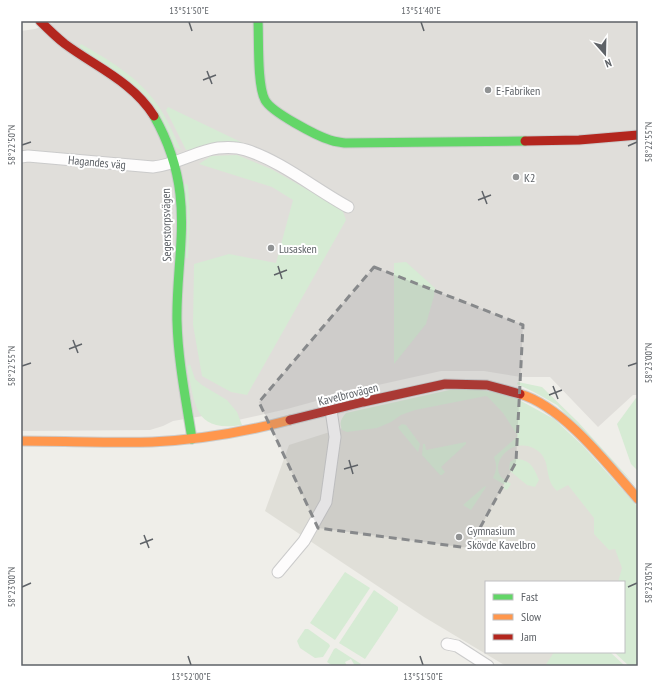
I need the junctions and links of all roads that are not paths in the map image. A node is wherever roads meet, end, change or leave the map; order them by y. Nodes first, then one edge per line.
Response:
1 (40, 21) edge
2 (258, 21) edge
3 (638, 135) edge
4 (21, 157) edge
5 (173, 163) junction
6 (348, 206) dead end
7 (331, 410) junction
8 (192, 439) junction
9 (21, 441) edge
10 (638, 499) edge
11 (278, 572) dead end
12 (447, 644) dead end
13 (488, 666) edge

1 - 5 street, Segerstorpsvägen
2 - 3 street
4 - 5 street, Hagandes väg
5 - 6 street, Hagandes väg
5 - 8 street, Segerstorpsvägen
7 - 8 street, Kavelbrovägen
7 - 10 street, Kavelbrovägen
7 - 11 street
8 - 9 street, Kavelbrovägen
12 - 13 street

